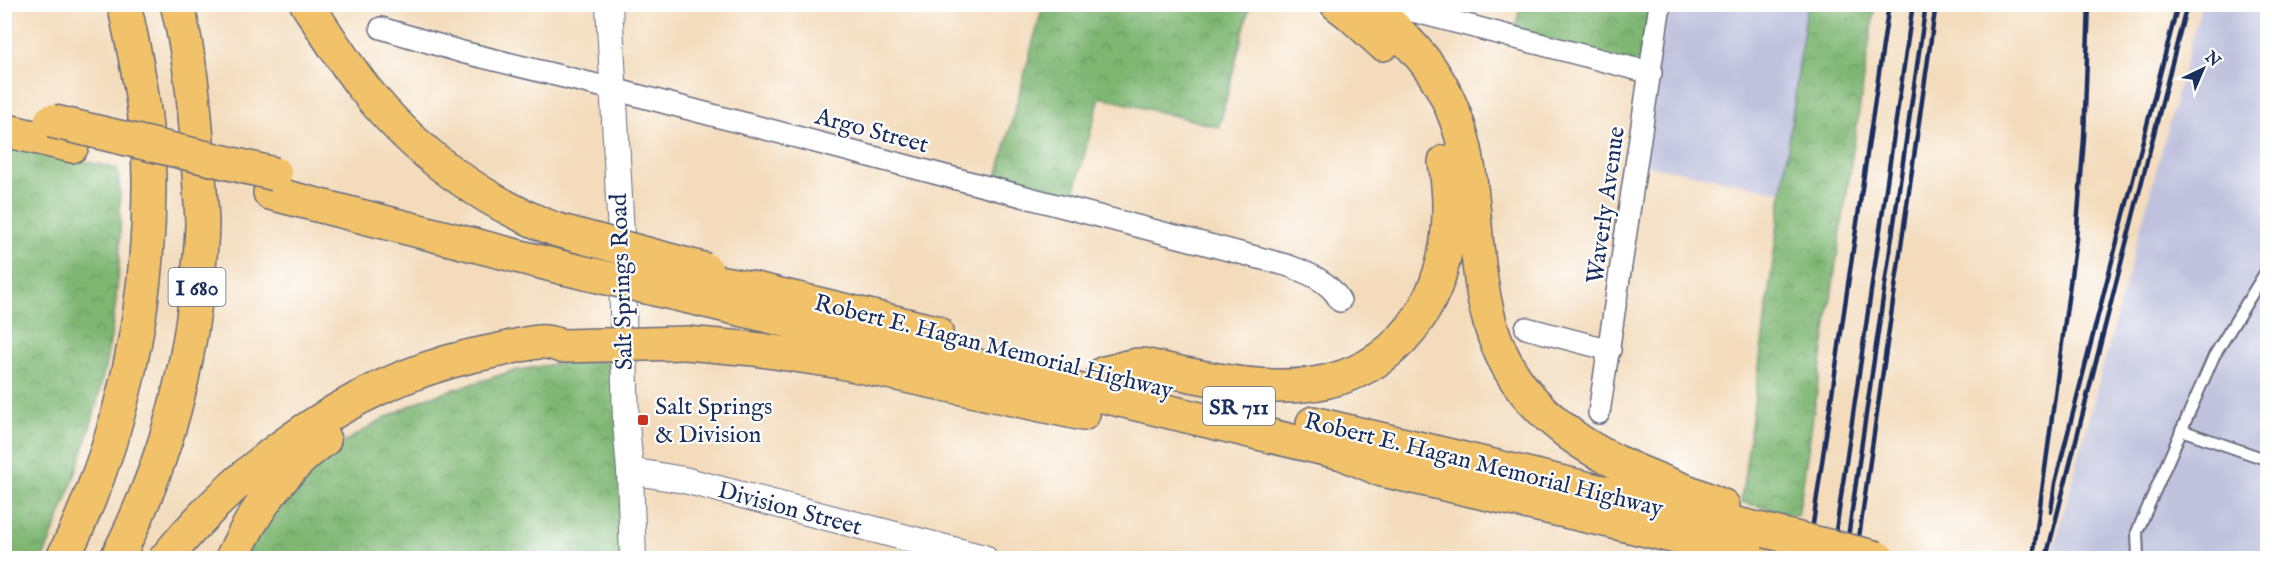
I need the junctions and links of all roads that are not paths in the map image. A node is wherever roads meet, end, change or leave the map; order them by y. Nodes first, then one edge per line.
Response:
1 (100, 4) edge
2 (124, 4) edge
3 (177, 4) edge
4 (307, 4) edge
5 (609, 4) edge
6 (1337, 4) edge
7 (1371, 4) edge
8 (1386, 4) edge
9 (1660, 4) edge
10 (381, 28) dead end
11 (1651, 73) junction
12 (613, 88) junction
13 (4, 109) edge
14 (4, 130) edge
15 (272, 184) junction
16 (560, 248) junction
17 (2268, 268) edge
18 (706, 284) junction
19 (1340, 301) dead end
20 (1526, 328) dead end
21 (562, 346) junction
22 (1610, 350) junction
23 (1104, 373) junction
24 (1599, 413) dead end
25 (2181, 430) junction
26 (2268, 460) edge
27 (1382, 470) junction
28 (630, 471) junction
29 (1725, 526) junction
30 (1765, 545) edge
31 (58, 558) edge
32 (63, 558) edge
33 (117, 558) edge
34 (166, 558) edge
35 (232, 558) edge
36 (633, 558) edge
37 (984, 558) edge
38 (1878, 558) edge
39 (2138, 558) edge

1 - 31 highway
2 - 32 highway, I 680
3 - 33 highway, I 680
4 - 16 highway
5 - 12 street, Salt Springs Road
6 - 23 highway
7 - 29 highway
8 - 11 street
9 - 11 street, Waverly Avenue
10 - 12 street, Argo Street
11 - 22 street, Waverly Avenue
12 - 19 street, Argo Street
12 - 28 street, Salt Springs Road
13 - 15 highway, bridge
14 - 15 highway
15 - 16 highway
16 - 18 highway, bridge
17 - 25 lane
18 - 23 highway, Robert E. Hagan Memorial Highway / SR 711
18 - 27 highway
20 - 22 street
21 - 27 highway, bridge
21 - 34 highway
21 - 35 highway
22 - 24 street, Waverly Avenue
23 - 29 highway, Robert E. Hagan Memorial Highway / SR 711
25 - 26 lane
25 - 39 lane
27 - 29 highway, Robert E. Hagan Memorial Highway
28 - 36 street, Salt Springs Road
28 - 37 street, Division Street
29 - 30 highway
30 - 38 highway, bridge

